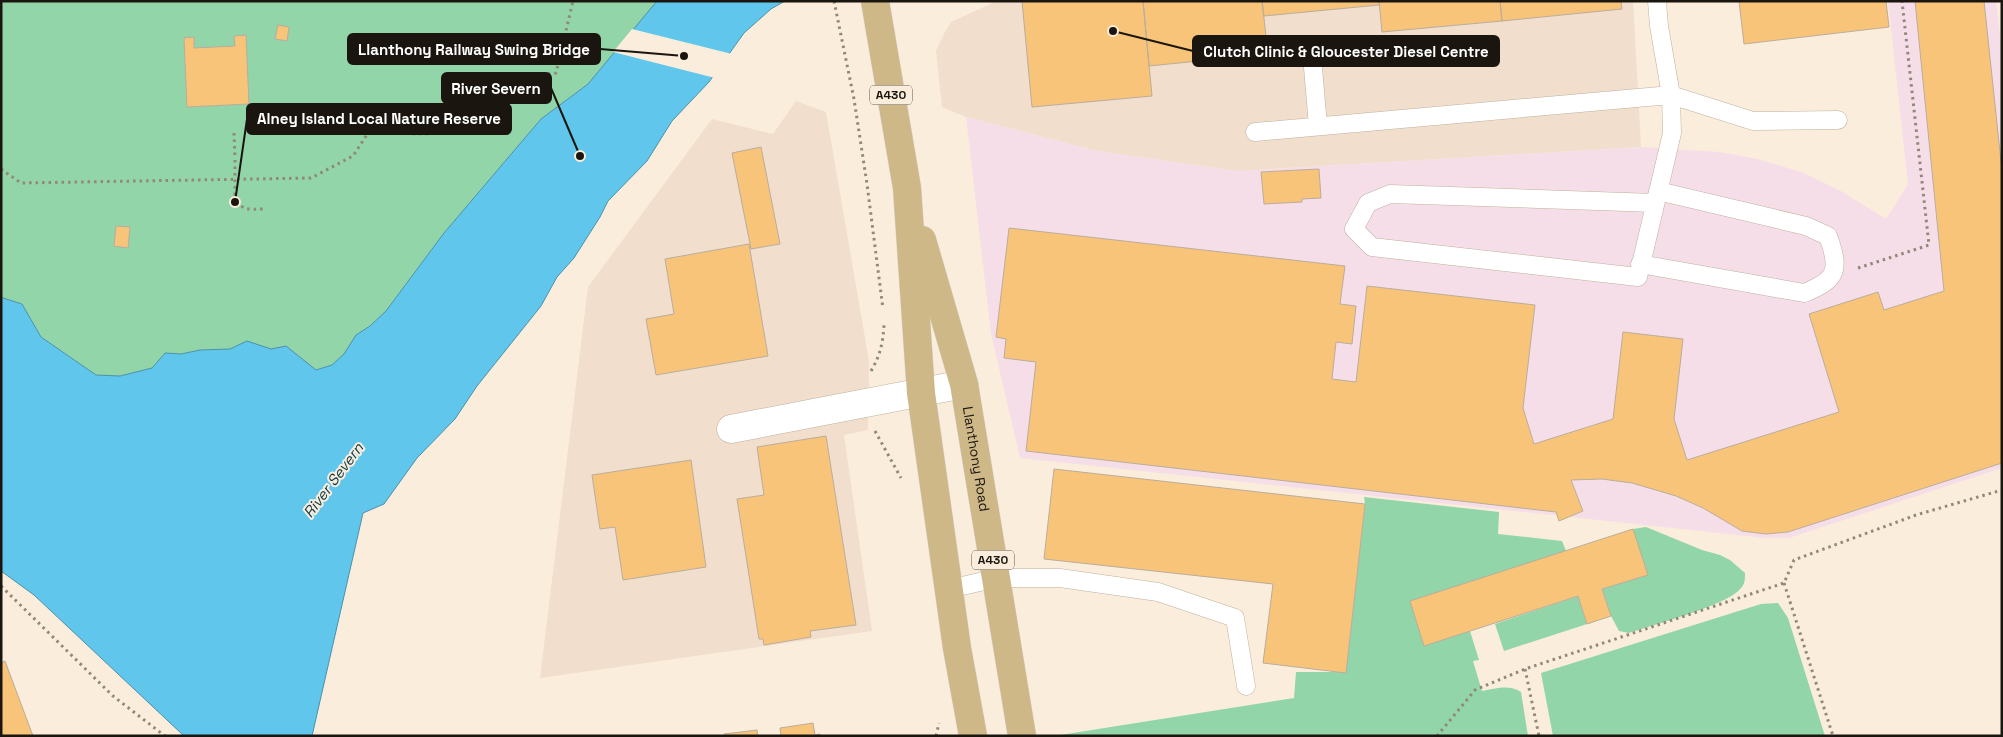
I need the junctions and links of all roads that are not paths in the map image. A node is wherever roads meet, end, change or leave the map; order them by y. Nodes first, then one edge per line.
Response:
1 (875, 1) edge
2 (1657, 1) edge
3 (1312, 56) dead end
4 (1671, 95) junction
5 (1838, 120) dead end
6 (1318, 126) junction
7 (1255, 132) dead end
8 (907, 188) junction
9 (1657, 197) junction
10 (1639, 271) junction
11 (964, 384) junction
12 (921, 393) junction
13 (731, 429) dead end
14 (996, 578) junction
15 (948, 589) junction
16 (1246, 686) dead end
17 (973, 736) edge
18 (1022, 736) edge

1 - 8 main road, Llanthony Road / A430
2 - 4 lane
3 - 6 lane
4 - 5 lane
4 - 6 lane
4 - 9 lane
6 - 7 lane
8 - 11 main road, Llanthony Road / A430
8 - 12 main road, Llanthony Road
9 - 10 lane
9 - 10 lane
9 - 10 lane
11 - 12 street
11 - 14 main road, Llanthony Road / A430
12 - 13 street
12 - 15 main road, Llanthony Road
14 - 15 lane
14 - 16 lane
14 - 18 main road, Llanthony Road / A430
15 - 17 main road, Llanthony Road

